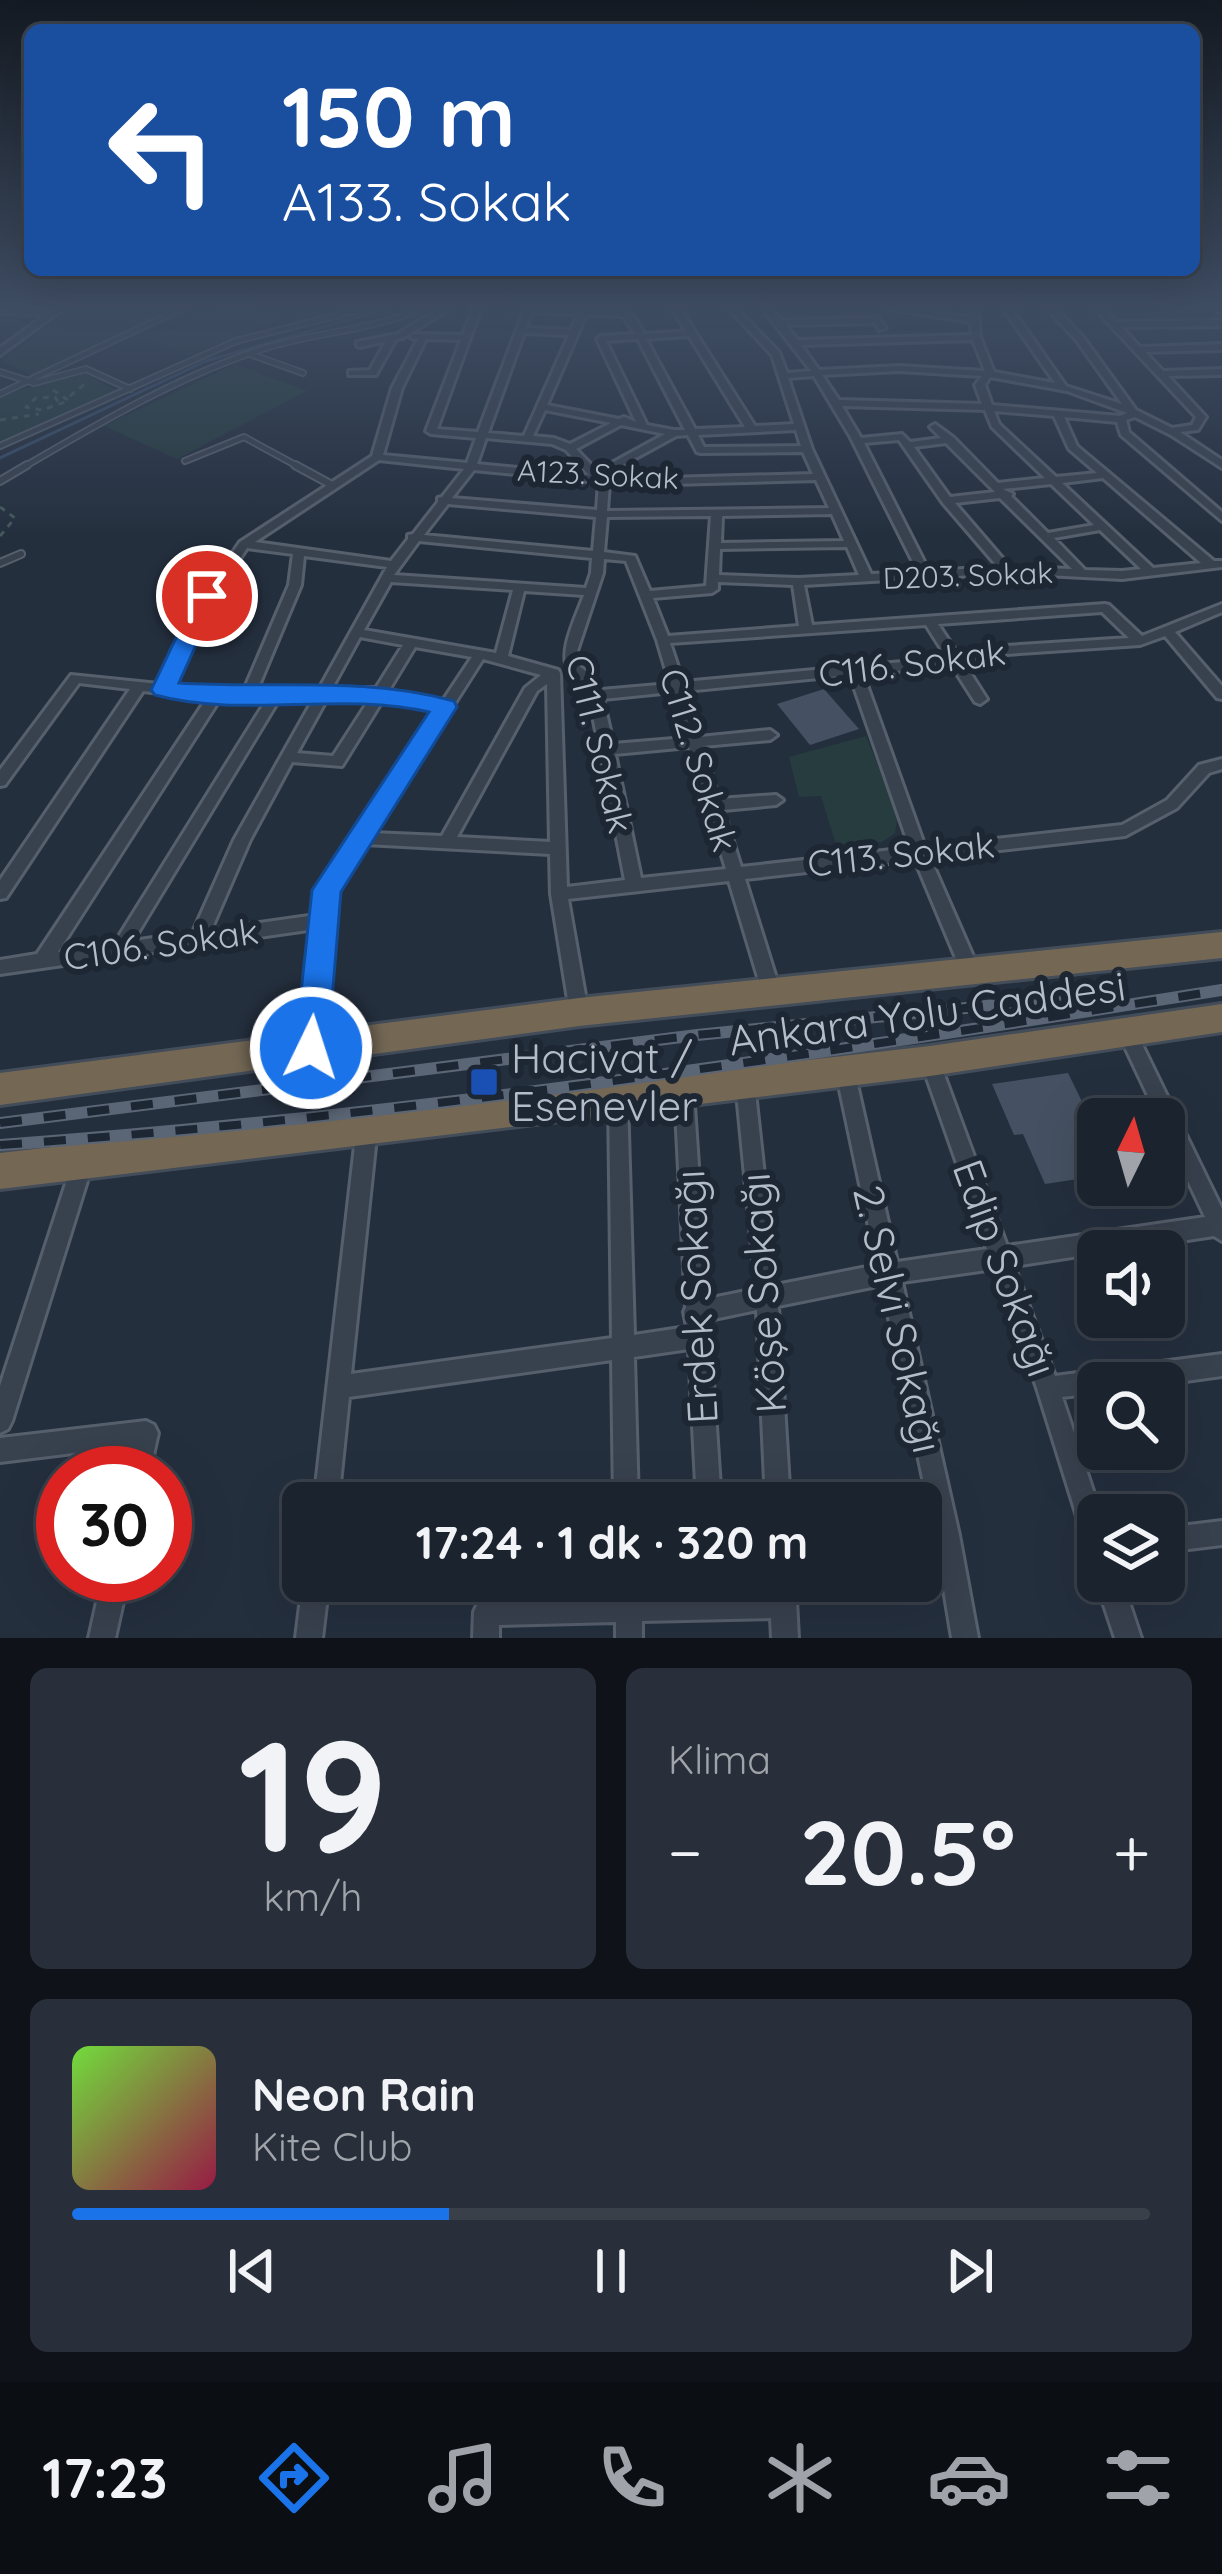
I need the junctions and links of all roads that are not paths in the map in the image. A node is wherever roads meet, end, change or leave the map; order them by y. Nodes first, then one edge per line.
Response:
1 (119, 384) edge
2 (140, 384) edge
3 (184, 384) edge
4 (399, 384) edge
5 (448, 384) edge
6 (501, 384) edge
7 (550, 384) edge
8 (622, 384) edge
9 (668, 384) edge
10 (724, 384) edge
11 (786, 384) edge
12 (825, 384) edge
13 (980, 384) edge
14 (1048, 384) edge
15 (1061, 384) edge
16 (1113, 384) edge
17 (1171, 384) edge
18 (1063, 388) junction
19 (130, 389) junction
20 (837, 403) junction
21 (540, 406) junction
22 (987, 407) junction
23 (1058, 412) junction
24 (1134, 414) junction
25 (1121, 418) junction
26 (624, 420) junction
27 (642, 425) junction
28 (799, 427) junction
29 (935, 427) dead end
30 (752, 430) junction
31 (1174, 430) junction
32 (674, 433) junction
33 (694, 433) junction
34 (484, 434) junction
35 (528, 437) junction
36 (950, 440) junction
37 (857, 441) junction
38 (908, 445) junction
39 (0, 446) edge
40 (570, 448) junction
41 (807, 449) junction
42 (1215, 455) edge
43 (377, 457) junction
44 (185, 461) dead end
45 (1222, 465) edge
46 (470, 468) junction
47 (1105, 475) junction
48 (819, 477) junction
49 (600, 480) junction
50 (0, 481) edge
51 (1052, 482) junction
52 (330, 484) junction
53 (1004, 490) junction
54 (442, 500) junction
55 (946, 501) junction
56 (835, 512) junction
57 (717, 513) junction
58 (604, 514) junction
59 (1222, 518) edge
60 (1101, 526) junction
61 (1048, 536) junction
62 (412, 537) junction
63 (244, 544) junction
64 (850, 544) junction
65 (715, 546) junction
66 (601, 552) junction
67 (299, 553) junction
68 (21, 554) dead end
69 (0, 563) edge
70 (1216, 565) edge
71 (1007, 570) junction
72 (391, 572) junction
73 (1152, 572) junction
74 (1084, 575) junction
75 (926, 576) junction
76 (713, 578) junction
77 (867, 579) junction
78 (798, 582) junction
79 (519, 589) junction
80 (591, 592) junction
81 (647, 596) junction
82 (1222, 608) edge
83 (929, 619) junction
84 (806, 628) junction
85 (358, 633) junction
86 (1169, 633) junction
87 (663, 640) junction
88 (412, 641) junction
89 (1140, 641) junction
90 (480, 654) junction
91 (501, 658) junction
92 (956, 661) junction
93 (573, 668) junction
94 (855, 671) junction
95 (553, 674) junction
96 (139, 686) junction
97 (678, 689) junction
98 (164, 690) junction
99 (379, 692) junction
100 (216, 695) junction
101 (275, 695) junction
102 (596, 695) junction
103 (1222, 695) edge
104 (248, 696) junction
105 (324, 696) junction
106 (980, 699) dead end
107 (445, 707) junction
108 (770, 735) dead end
109 (695, 742) junction
110 (606, 750) junction
111 (292, 757) junction
112 (1222, 764) edge
113 (0, 781) edge
114 (776, 800) dead end
115 (713, 805) junction
116 (362, 838) junction
117 (446, 842) junction
118 (559, 848) junction
119 (919, 851) junction
120 (733, 873) junction
121 (634, 885) junction
122 (0, 893) edge
123 (559, 894) junction
124 (321, 921) junction
125 (198, 940) junction
126 (1222, 946) edge
127 (118, 951) junction
128 (44, 960) junction
129 (0, 968) edge
130 (970, 970) junction
131 (772, 994) junction
132 (579, 1012) junction
133 (1222, 1018) edge
134 (1127, 1032) junction
135 (311, 1048) junction
136 (930, 1061) junction
137 (845, 1072) junction
138 (745, 1083) junction
139 (0, 1089) edge
140 (684, 1091) junction
141 (619, 1098) junction
142 (367, 1128) junction
143 (83, 1162) junction
144 (0, 1172) edge
145 (1221, 1228) edge
146 (1002, 1256) junction
147 (886, 1274) junction
148 (767, 1296) junction
149 (695, 1312) junction
150 (696, 1337) junction
151 (622, 1347) junction
152 (1222, 1365) edge
153 (341, 1387) junction
154 (1048, 1388) junction
155 (0, 1421) edge
156 (143, 1446) edge
157 (0, 1450) edge
158 (329, 1482) edge
159 (625, 1482) edge
160 (707, 1482) edge
161 (777, 1482) edge
162 (1082, 1494) edge
163 (1222, 1533) edge
164 (1185, 1537) edge
165 (110, 1602) edge
166 (313, 1602) edge
167 (588, 1602) edge
168 (628, 1602) edge
169 (782, 1602) edge
170 (1116, 1602) edge
171 (487, 1625) edge
172 (102, 1638) edge
173 (309, 1638) edge
174 (628, 1638) edge
175 (784, 1638) edge
176 (965, 1638) edge
177 (1128, 1638) edge

1 - 19 lane
2 - 19 lane
3 - 50 lane
4 - 43 street
5 - 34 street
6 - 34 street
7 - 21 street
8 - 27 street
9 - 33 street
10 - 30 street
11 - 28 street
12 - 20 street
13 - 22 street
14 - 18 street
15 - 18 street
16 - 24 street
17 - 31 street
18 - 24 street
19 - 39 lane
20 - 22 street
20 - 37 street
21 - 26 street
21 - 35 street
22 - 23 street
22 - 51 street
23 - 25 street
23 - 47 street
24 - 25 street
24 - 31 street
25 - 59 street
26 - 27 street
26 - 40 street
27 - 32 street
28 - 30 street
28 - 41 street
29 - 36 street
30 - 33 street
31 - 42 street
32 - 33 street
32 - 49 street
33 - 41 street
34 - 35 street
34 - 46 street
35 - 40 street
36 - 38 street
36 - 53 street
37 - 38 street
37 - 75 street
38 - 55 street
40 - 49 street
41 - 48 street
42 - 45 street
43 - 46 street, A123. Sokak
43 - 52 street
44 - 52 lane
46 - 49 street, A123. Sokak
46 - 54 street
47 - 51 street
47 - 70 street
48 - 49 street, A123. Sokak
48 - 56 street
49 - 58 street, C111. Sokak
51 - 53 street
51 - 60 street
52 - 63 street
53 - 55 street
53 - 61 street
54 - 58 street
54 - 62 street
55 - 71 street
56 - 57 street
56 - 64 street
57 - 58 street
57 - 65 street
58 - 66 street, C111. Sokak
60 - 61 street
60 - 73 street
61 - 74 street
62 - 66 street
62 - 72 street
63 - 67 street
63 - 98 street
64 - 65 street
64 - 77 street
65 - 76 street
66 - 80 street, C111. Sokak
66 - 81 street, C112. Sokak
67 - 72 street
67 - 104 street
68 - 69 lane
70 - 73 street, D203. Sokak
71 - 74 street, D203. Sokak
71 - 75 street, D203. Sokak
72 - 79 street
72 - 85 street
73 - 74 street, D203. Sokak
75 - 77 street, D203. Sokak
76 - 78 street, D203. Sokak
76 - 81 street
77 - 78 street, D203. Sokak
78 - 84 street
79 - 80 street
79 - 91 street
80 - 93 street, C111. Sokak
81 - 87 street, C112. Sokak
82 - 86 street, C116. Sokak
83 - 84 street
83 - 89 street
83 - 92 street
84 - 87 street
85 - 88 street
85 - 105 street
86 - 89 street, C116. Sokak
86 - 103 street
87 - 97 street, C112. Sokak
88 - 90 street
88 - 99 street
89 - 92 street, C116. Sokak
90 - 91 street
90 - 107 street
91 - 95 street
92 - 94 street, C116. Sokak
92 - 106 street
93 - 95 street
93 - 102 street, C111. Sokak
94 - 97 street, C116. Sokak
94 - 119 street
95 - 117 street
95 - 118 street
96 - 98 street
96 - 113 street
96 - 122 street
97 - 102 street, C116. Sokak
97 - 109 street, C112. Sokak
98 - 100 street
99 - 105 street
99 - 107 street
99 - 111 street
100 - 104 street
100 - 128 street
101 - 104 street
101 - 105 street
101 - 127 street
102 - 110 street, C111. Sokak
105 - 111 street
107 - 116 street
108 - 109 street
109 - 110 street
109 - 115 street, C112. Sokak
110 - 121 street, C111. Sokak
111 - 125 street
112 - 119 street, C113. Sokak
114 - 115 street
115 - 120 street, C112. Sokak
116 - 117 street
116 - 124 street
117 - 118 street
118 - 123 street
119 - 120 street, C113. Sokak
119 - 130 street
120 - 121 street, C113. Sokak
120 - 131 street, C112. Sokak
121 - 123 street, C113. Sokak
123 - 132 street
124 - 125 street, C106. Sokak
124 - 135 street
125 - 127 street, C106. Sokak
126 - 130 highway, Ankara Yolu Caddesi
127 - 128 street, C106. Sokak
128 - 129 street, C106. Sokak
130 - 131 highway, Ankara Yolu Caddesi
131 - 132 highway, Ankara Yolu Caddesi
132 - 135 highway, Ankara Yolu Caddesi
133 - 134 highway, Ankara Yolu Caddesi
134 - 136 highway, Ankara Yolu Caddesi
134 - 145 street
135 - 139 highway, Ankara Yolu Caddesi
136 - 137 highway, Ankara Yolu Caddesi
136 - 146 street, Edip Sokağı
137 - 138 highway, Ankara Yolu Caddesi
137 - 147 street, 2. Selvi Sokağı
138 - 140 highway, Ankara Yolu Caddesi
138 - 148 street, Köşe Sokağı
140 - 141 highway, Ankara Yolu Caddesi
140 - 149 street, Erdek Sokağı
141 - 142 highway, Ankara Yolu Caddesi
141 - 151 street
142 - 143 highway, Ankara Yolu Caddesi
142 - 153 street
143 - 144 highway, Ankara Yolu Caddesi
143 - 155 street
145 - 146 street
146 - 147 street
146 - 154 street, Edip Sokağı
147 - 148 street
147 - 176 street, 2. Selvi Sokağı
148 - 149 street
148 - 161 street, Köşe Sokağı
149 - 150 street, Erdek Sokağı
150 - 151 street
150 - 160 street, Erdek Sokağı
151 - 153 street
151 - 159 street
152 - 154 street
153 - 158 street
154 - 162 street, Edip Sokağı
156 - 157 street
163 - 164 street
165 - 172 street
166 - 173 street
167 - 171 street
168 - 174 street
169 - 175 street
170 - 177 street

